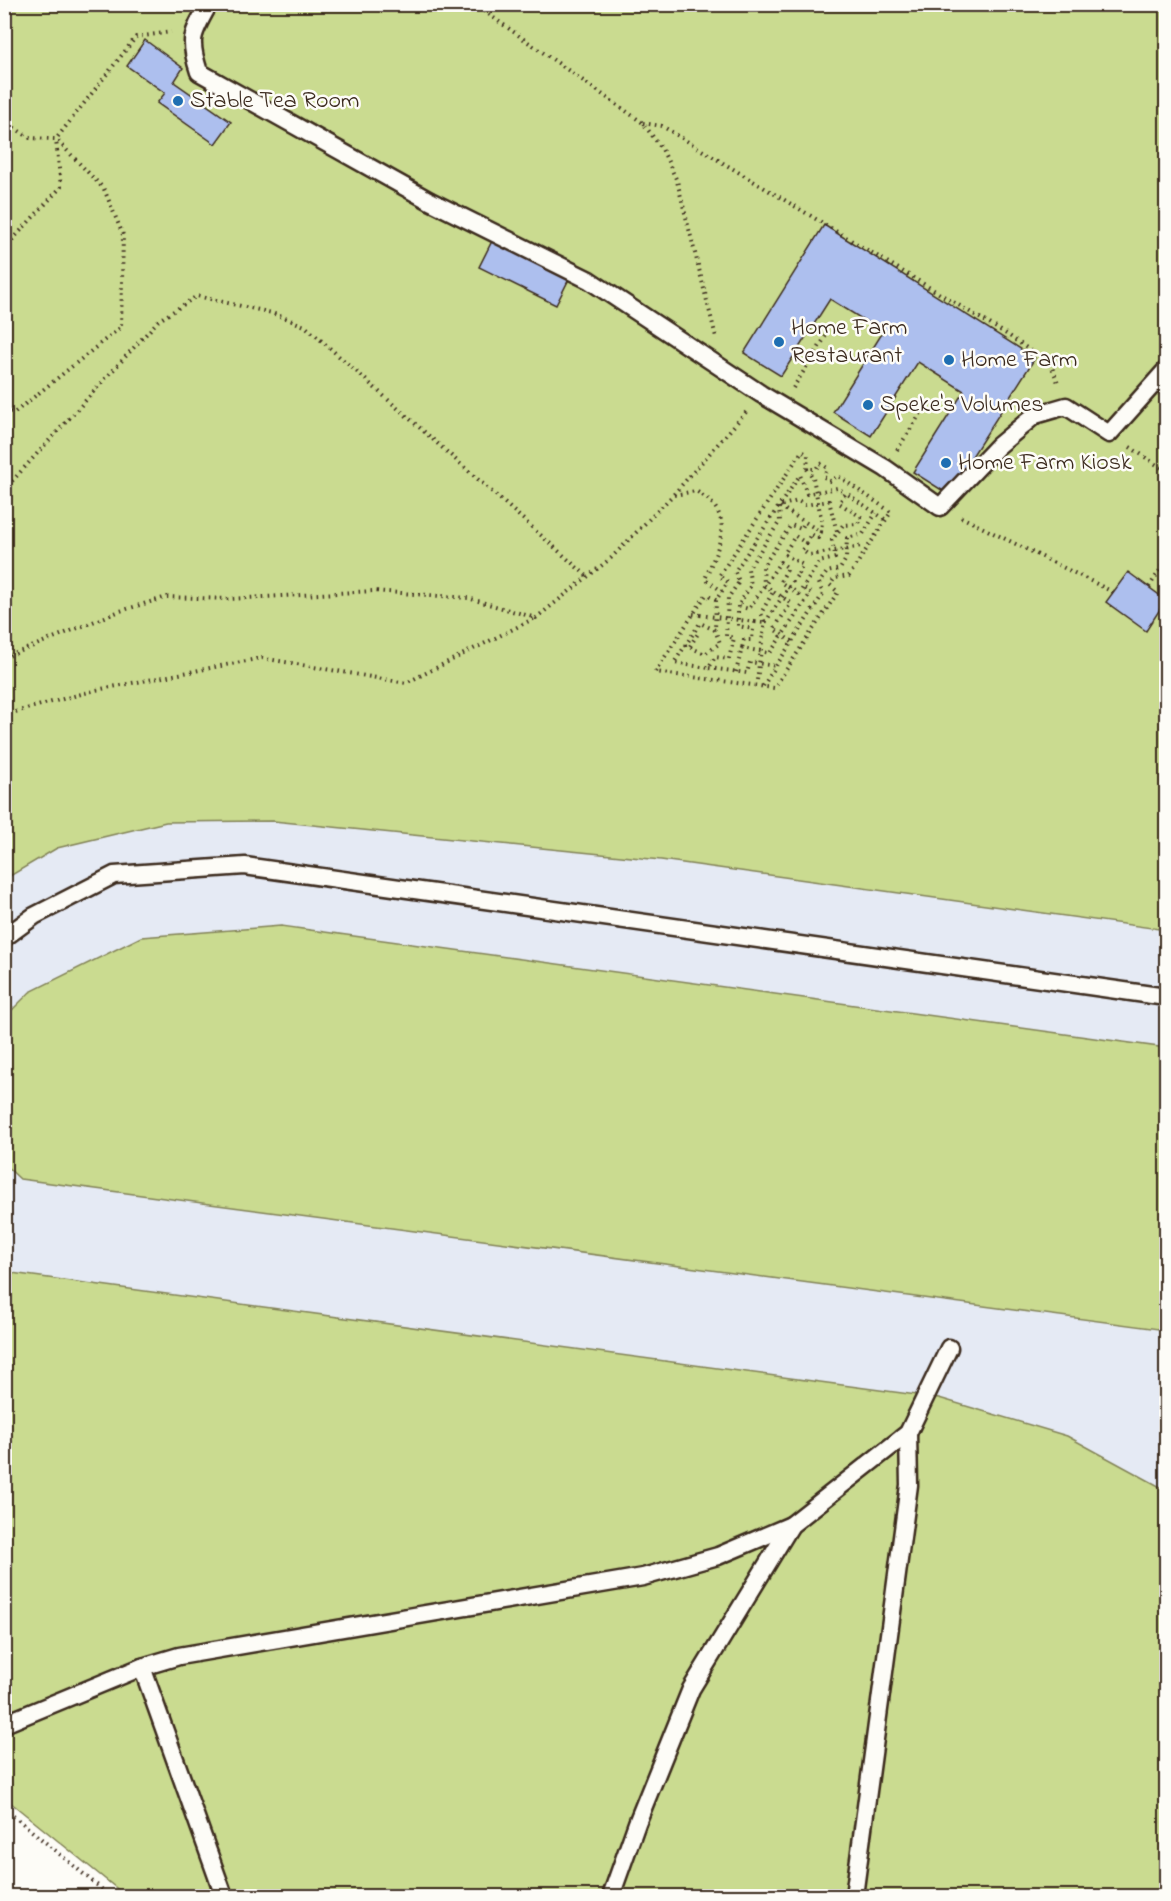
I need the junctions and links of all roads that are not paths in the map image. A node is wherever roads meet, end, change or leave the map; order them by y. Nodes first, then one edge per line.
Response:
1 (209, 4) edge
2 (1167, 370) edge
3 (4, 938) edge
4 (1167, 997) edge
5 (949, 1348) dead end
6 (908, 1433) junction
7 (791, 1525) junction
8 (142, 1667) junction
9 (4, 1724) edge
10 (224, 1896) edge
11 (611, 1896) edge
12 (854, 1896) edge

1 - 2 lane
3 - 4 lane
5 - 6 lane
6 - 7 lane
6 - 12 lane
7 - 8 lane
7 - 11 lane
8 - 9 lane
8 - 10 lane

